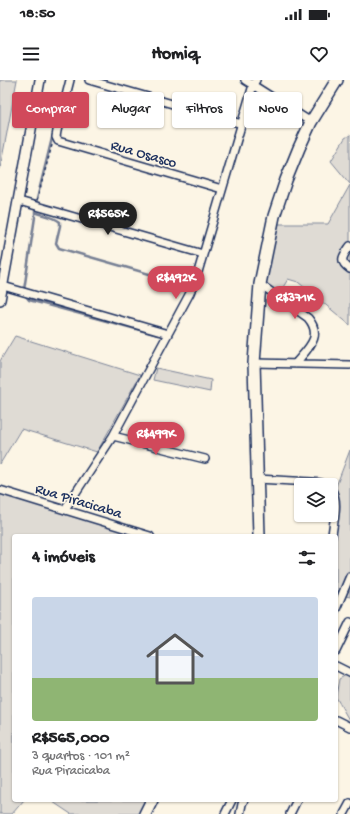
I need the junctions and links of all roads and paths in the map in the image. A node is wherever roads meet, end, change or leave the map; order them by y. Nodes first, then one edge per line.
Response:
1 (40, 80) edge
2 (70, 80) edge
3 (88, 80) edge
4 (245, 80) edge
5 (338, 80) edge
6 (255, 83) edge
7 (310, 122) junction
8 (242, 124) junction
9 (222, 189) junction
10 (19, 201) junction
11 (350, 246) edge
12 (203, 254) junction
13 (350, 269) edge
14 (260, 284) junction
15 (3, 286) junction
16 (0, 300) edge
17 (168, 334) junction
18 (254, 363) junction
19 (295, 364) junction
20 (350, 365) edge
21 (113, 436) junction
22 (205, 459) dead end
23 (257, 479) junction
24 (294, 481) edge
25 (0, 490) edge
26 (65, 509) junction
27 (334, 522) edge
28 (144, 534) edge
29 (259, 534) edge
30 (332, 534) edge
31 (350, 576) edge
32 (338, 603) edge
33 (350, 622) edge
34 (338, 647) edge
35 (338, 667) edge
36 (350, 673) edge
37 (338, 722) edge
38 (350, 727) edge
39 (151, 802) edge
40 (231, 802) edge
41 (243, 802) edge
42 (296, 802) edge
43 (350, 803) edge
44 (146, 814) edge
45 (225, 814) edge
46 (240, 814) edge
47 (290, 814) edge
48 (344, 814) edge

1 - 10 main road
2 - 9 street, Rua Osasco
3 - 8 street
4 - 6 street
5 - 7 main road
6 - 7 street
6 - 8 street
7 - 14 main road
8 - 9 street
9 - 12 street
10 - 12 street
10 - 15 main road
11 - 13 street
12 - 17 street
14 - 18 main road
14 - 19 street
15 - 16 main road
15 - 17 street
17 - 21 street
18 - 19 street
18 - 23 main road
19 - 20 street
21 - 22 street
21 - 26 street
23 - 24 street
23 - 29 main road
25 - 26 street, Rua Piracicaba
26 - 28 street, Rua Piracicaba
27 - 30 street
31 - 32 street
33 - 34 street
35 - 36 street
37 - 38 street
39 - 44 main road
40 - 45 street
41 - 46 street
42 - 47 street
43 - 48 street

